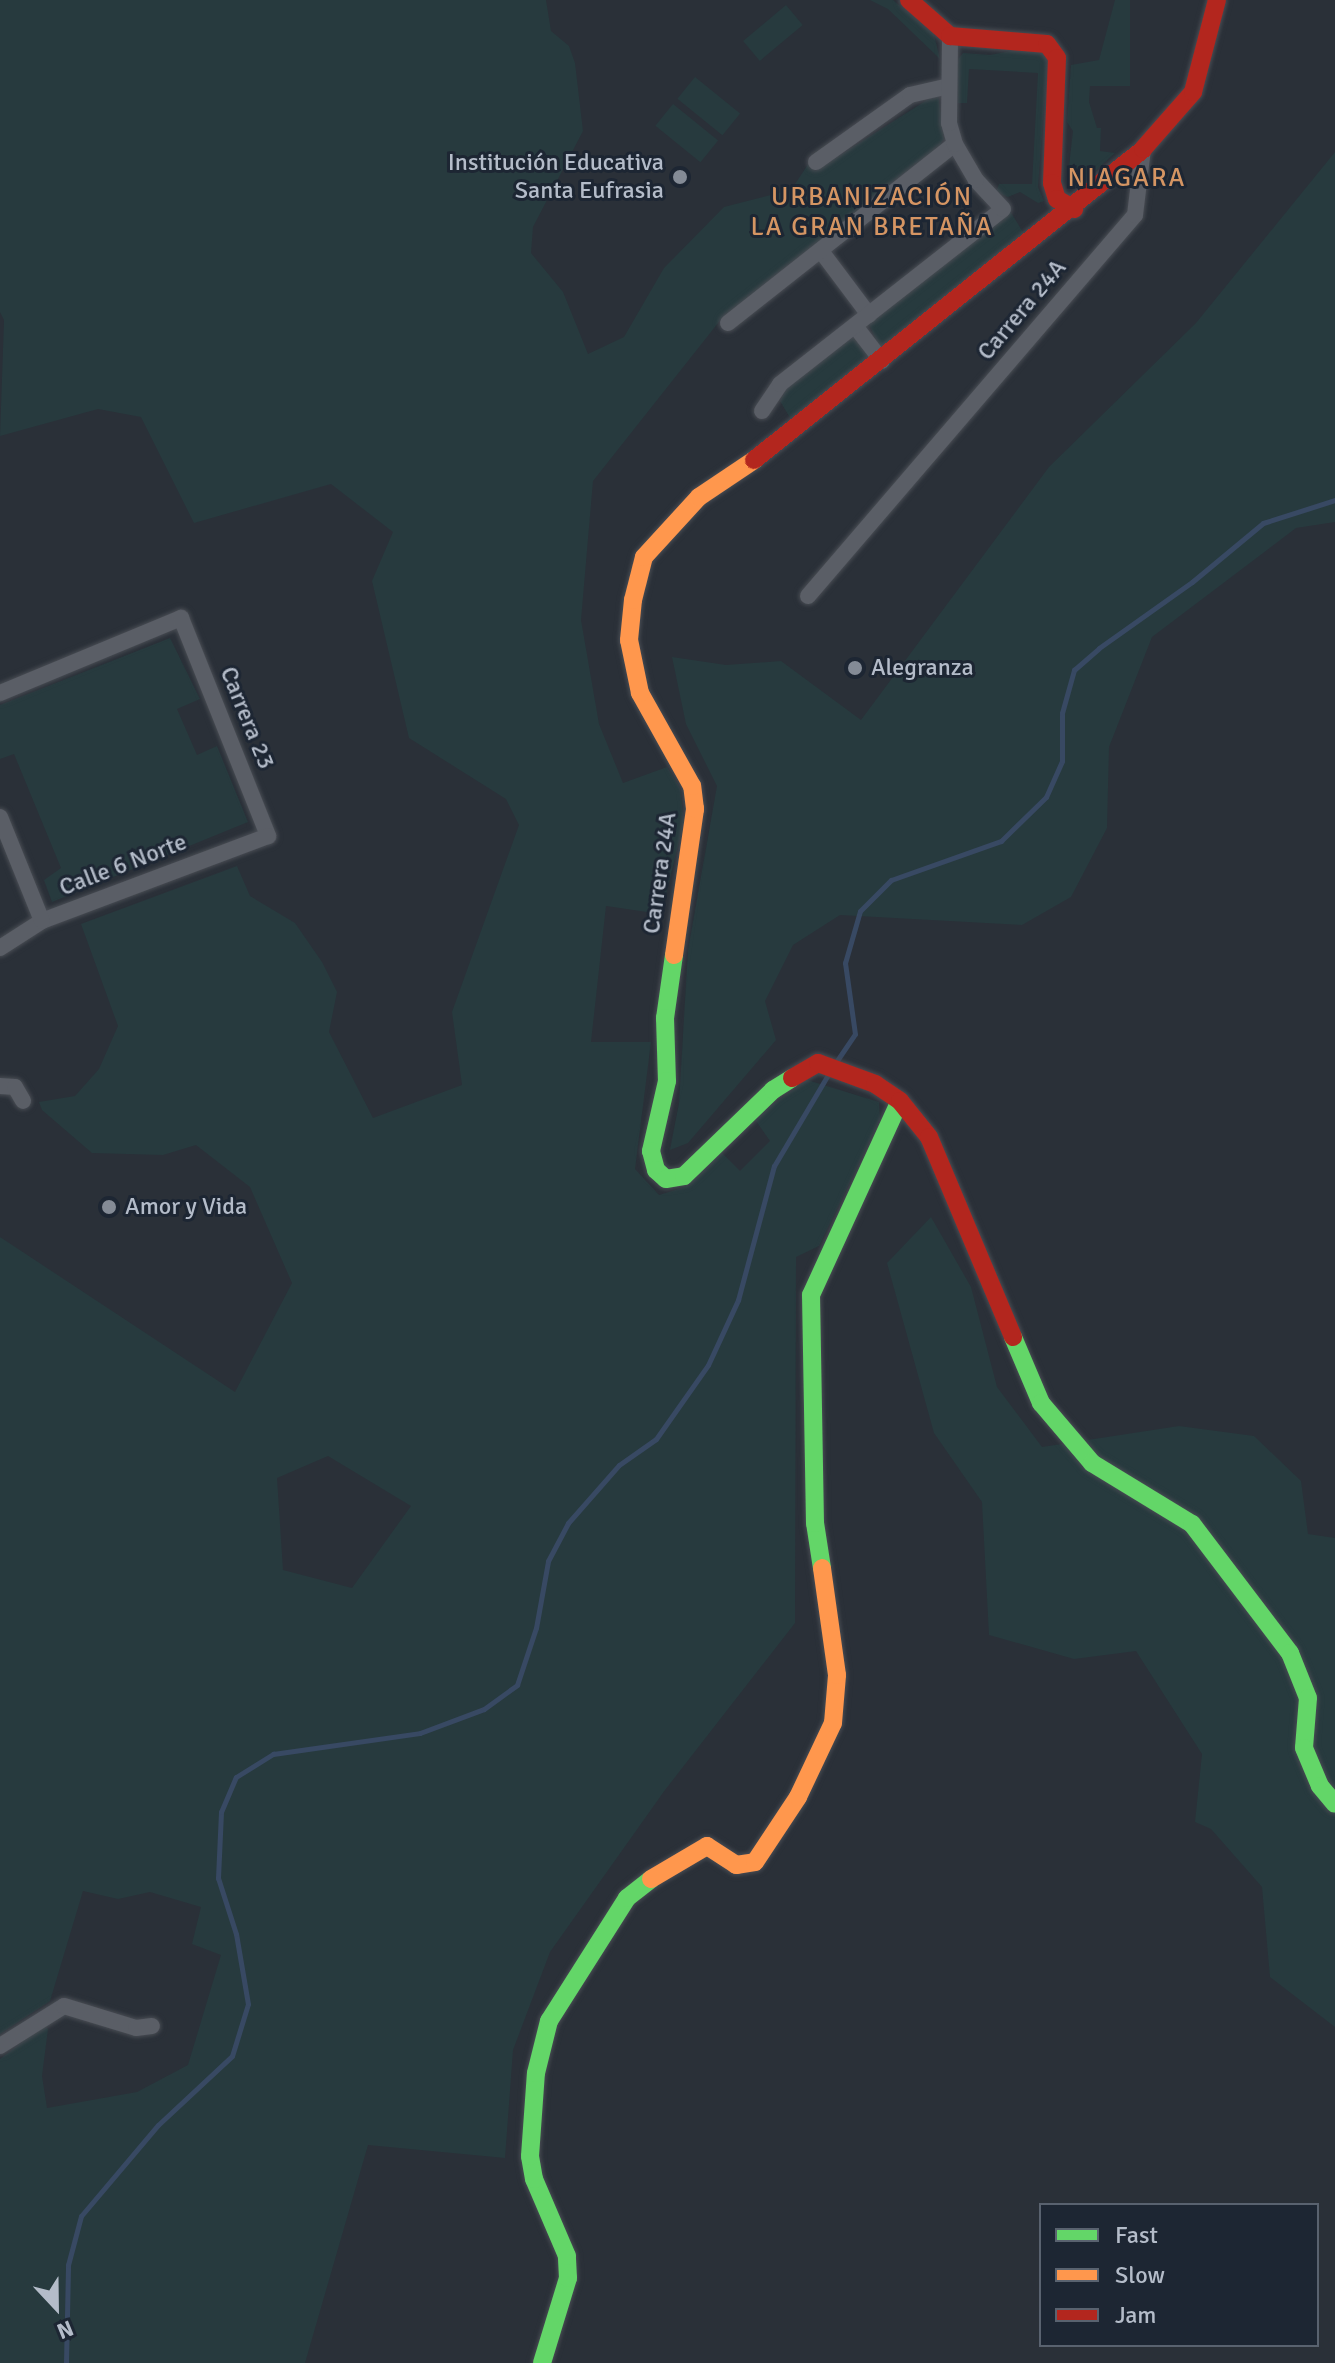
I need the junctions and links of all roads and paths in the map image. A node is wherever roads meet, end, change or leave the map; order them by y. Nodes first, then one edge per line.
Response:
1 (909, 0) edge
2 (1217, 0) edge
3 (950, 36) junction
4 (948, 86) junction
5 (955, 144) junction
6 (1143, 149) junction
7 (816, 162) dead end
8 (1074, 209) junction
9 (821, 251) junction
10 (869, 315) junction
11 (728, 323) dead end
12 (855, 326) junction
13 (882, 361) junction
14 (762, 411) dead end
15 (808, 596) dead end
16 (0, 693) edge
17 (0, 817) edge
18 (268, 836) joint
19 (42, 921) junction
20 (0, 948) edge
21 (0, 1086) edge
22 (23, 1101) dead end
23 (900, 1101) junction
24 (1335, 1804) edge
25 (152, 2026) dead end
26 (0, 2046) edge
27 (542, 2363) edge

1 - 3 street
2 - 6 street, Carrera 24A
3 - 4 street
3 - 8 street
4 - 5 street
4 - 7 street
5 - 9 street
5 - 10 street
6 - 8 street, Carrera 24A
6 - 15 street, Carrera 24A
8 - 13 street, Carrera 24A
9 - 10 street
9 - 11 street
10 - 12 street
12 - 13 street
12 - 14 street
13 - 23 street, Carrera 24A
16 - 18 street, Carrera 23
17 - 19 street
18 - 19 street, Calle 6 Norte
19 - 20 street, Calle 6 Norte
21 - 22 street
23 - 24 street
23 - 27 street
25 - 26 street

